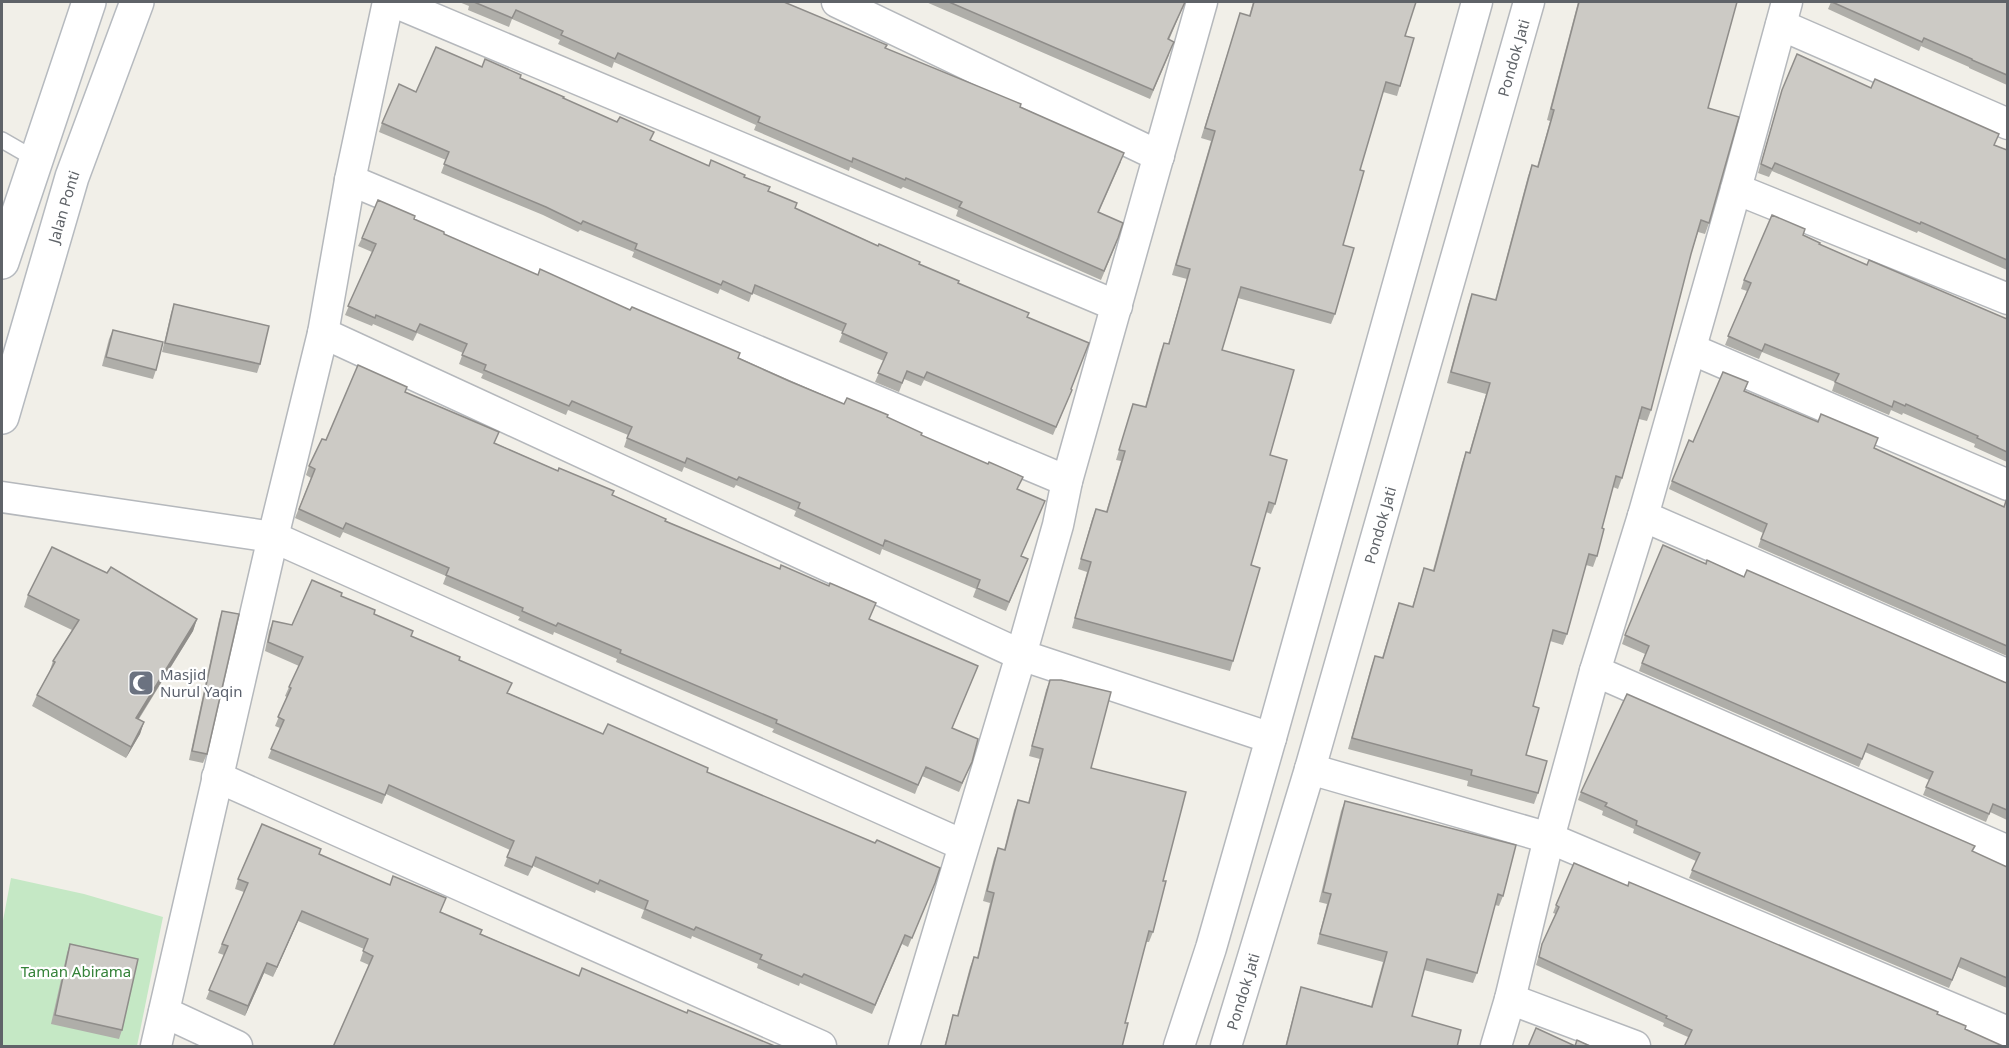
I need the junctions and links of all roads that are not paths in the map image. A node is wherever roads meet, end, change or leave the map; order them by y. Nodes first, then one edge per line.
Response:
1 (88, 2) edge
2 (137, 2) edge
3 (388, 2) edge
4 (394, 2) edge
5 (837, 2) edge
6 (1202, 2) edge
7 (1478, 2) edge
8 (1529, 2) edge
9 (1784, 13) edge
10 (2007, 124) edge
11 (2, 140) edge
12 (1159, 156) junction
13 (35, 159) junction
14 (350, 180) junction
15 (1736, 189) junction
16 (2, 262) edge
17 (2007, 298) edge
18 (1117, 306) junction
19 (323, 333) junction
20 (1691, 349) junction
21 (2, 417) edge
22 (1067, 482) junction
23 (2007, 485) edge
24 (2, 497) edge
25 (1643, 516) junction
26 (273, 537) junction
27 (1021, 655) junction
28 (1594, 671) junction
29 (2007, 675) edge
30 (1271, 738) junction
31 (1310, 769) junction
32 (217, 777) junction
33 (1549, 838) junction
34 (963, 845) junction
35 (2007, 851) edge
36 (1210, 948) junction
37 (1254, 957) junction
38 (1510, 999) junction
39 (164, 1012) junction
40 (2007, 1032) edge
41 (156, 1047) edge
42 (237, 1047) edge
43 (821, 1047) edge
44 (904, 1047) edge
45 (1179, 1047) edge
46 (1226, 1047) edge
47 (1496, 1047) edge
48 (1635, 1047) edge

1 - 13 main road
2 - 21 main road, Jalan Ponti
3 - 14 street
4 - 18 street
5 - 12 street
6 - 12 street
7 - 30 street
8 - 31 street, Pondok Jati
9 - 10 street
9 - 15 street
11 - 13 lane
12 - 18 street
13 - 16 main road
14 - 19 street
14 - 22 street
15 - 17 street
15 - 20 street
18 - 22 street
19 - 26 street
19 - 27 street
20 - 23 street
20 - 25 street
22 - 27 street
24 - 26 street
25 - 28 street
25 - 29 street
26 - 32 street
26 - 34 street
27 - 30 street
27 - 34 street
28 - 33 street
28 - 35 street
30 - 36 street
31 - 33 street
31 - 37 street, Pondok Jati
32 - 39 street
32 - 43 street
33 - 38 street
33 - 40 street
34 - 44 street
36 - 37 street
36 - 45 street
37 - 46 street, Pondok Jati
38 - 47 street
38 - 48 street
39 - 41 street
39 - 42 street

